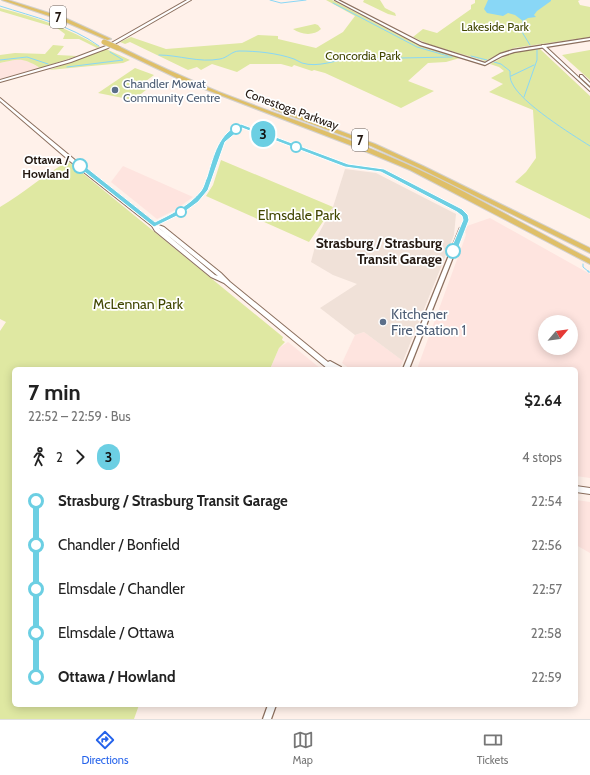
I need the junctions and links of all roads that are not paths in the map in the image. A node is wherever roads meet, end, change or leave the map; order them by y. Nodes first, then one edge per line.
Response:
1 (4, 0) edge
2 (189, 0) edge
3 (336, 0) edge
4 (0, 3) edge
5 (590, 39) edge
6 (545, 45) junction
7 (120, 47) junction
8 (21, 76) junction
9 (0, 80) edge
10 (0, 85) edge
11 (590, 85) edge
12 (590, 90) edge
13 (0, 99) edge
14 (0, 104) edge
15 (22, 118) junction
16 (462, 229) dead end
17 (590, 251) edge
18 (590, 264) edge
19 (312, 351) junction
20 (330, 367) edge
21 (336, 367) edge
22 (407, 367) edge
23 (578, 489) edge
24 (590, 491) edge
25 (271, 707) edge
26 (267, 719) edge

1 - 7 highway, Conestoga Parkway / 7
2 - 8 main road
3 - 6 street
4 - 7 highway, Conestoga Parkway / 7, bridge
5 - 6 street
6 - 11 main road
6 - 12 main road
7 - 17 highway, Conestoga Parkway / 7
7 - 18 highway, Conestoga Parkway / 7
8 - 9 main road
8 - 10 main road
13 - 15 main road
14 - 15 main road
15 - 19 main road
16 - 22 street
19 - 20 main road
19 - 21 main road
23 - 24 main road
25 - 26 street

